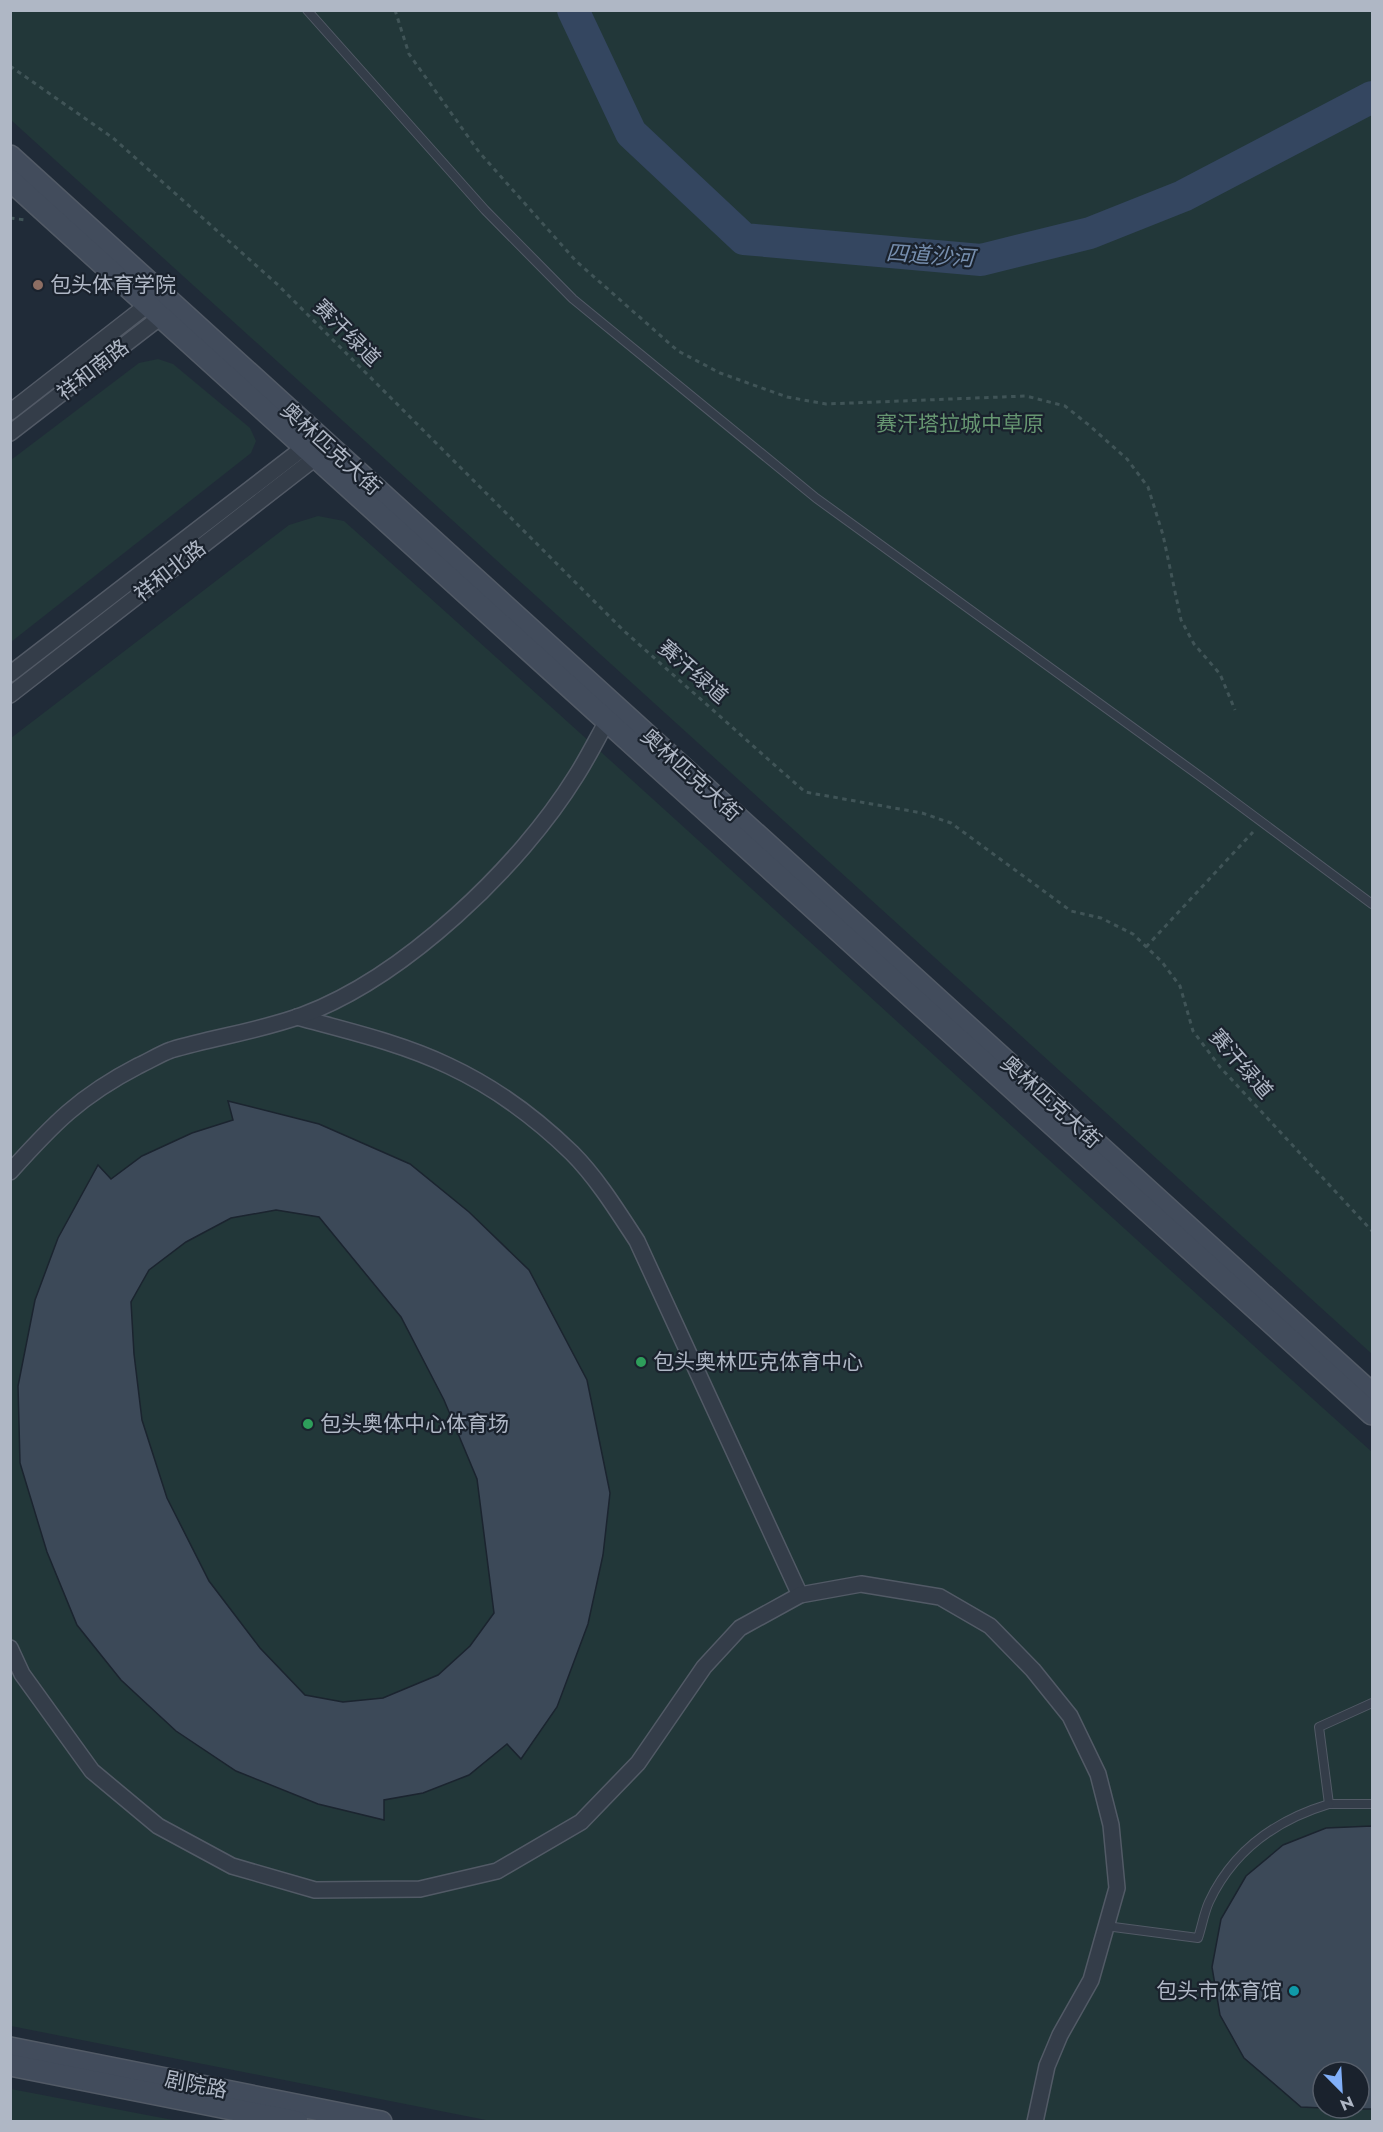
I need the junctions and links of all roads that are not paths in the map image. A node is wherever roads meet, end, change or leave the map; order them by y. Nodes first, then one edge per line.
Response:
1 (307, 10) edge
2 (10, 156) edge
3 (11, 185) edge
4 (42, 197) junction
5 (162, 305) junction
6 (10, 411) edge
7 (10, 433) edge
8 (317, 447) junction
9 (10, 674) edge
10 (10, 695) edge
11 (607, 721) junction
12 (1372, 904) edge
13 (297, 1017) junction
14 (10, 1173) edge
15 (1372, 1394) edge
16 (1372, 1414) edge
17 (800, 1595) junction
18 (10, 1648) edge
19 (1372, 1703) edge
20 (1329, 1804) junction
21 (1372, 1804) edge
22 (1106, 1926) junction
23 (10, 2048) edge
24 (10, 2065) edge
25 (297, 2121) edge
26 (381, 2121) edge
27 (1035, 2121) edge

1 - 12 lane
2 - 4 main road, 奥林匹克大街
3 - 4 main road
4 - 5 main road, 奥林匹克大街
4 - 5 main road, 奥林匹克大街
5 - 6 street, 祥和南路
5 - 7 street, 祥和南路
5 - 8 main road, 奥林匹克大街
8 - 9 street, 祥和北路
8 - 10 street, 祥和北路
8 - 11 main road, 奥林匹克大街
8 - 15 main road, 奥林匹克大街
11 - 13 street
11 - 16 main road, 奥林匹克大街
13 - 14 street
13 - 17 street
17 - 18 street
17 - 22 street
19 - 20 lane
20 - 21 lane
20 - 22 lane
22 - 27 street
23 - 26 main road, 剧院路
24 - 25 main road, 剧院路

